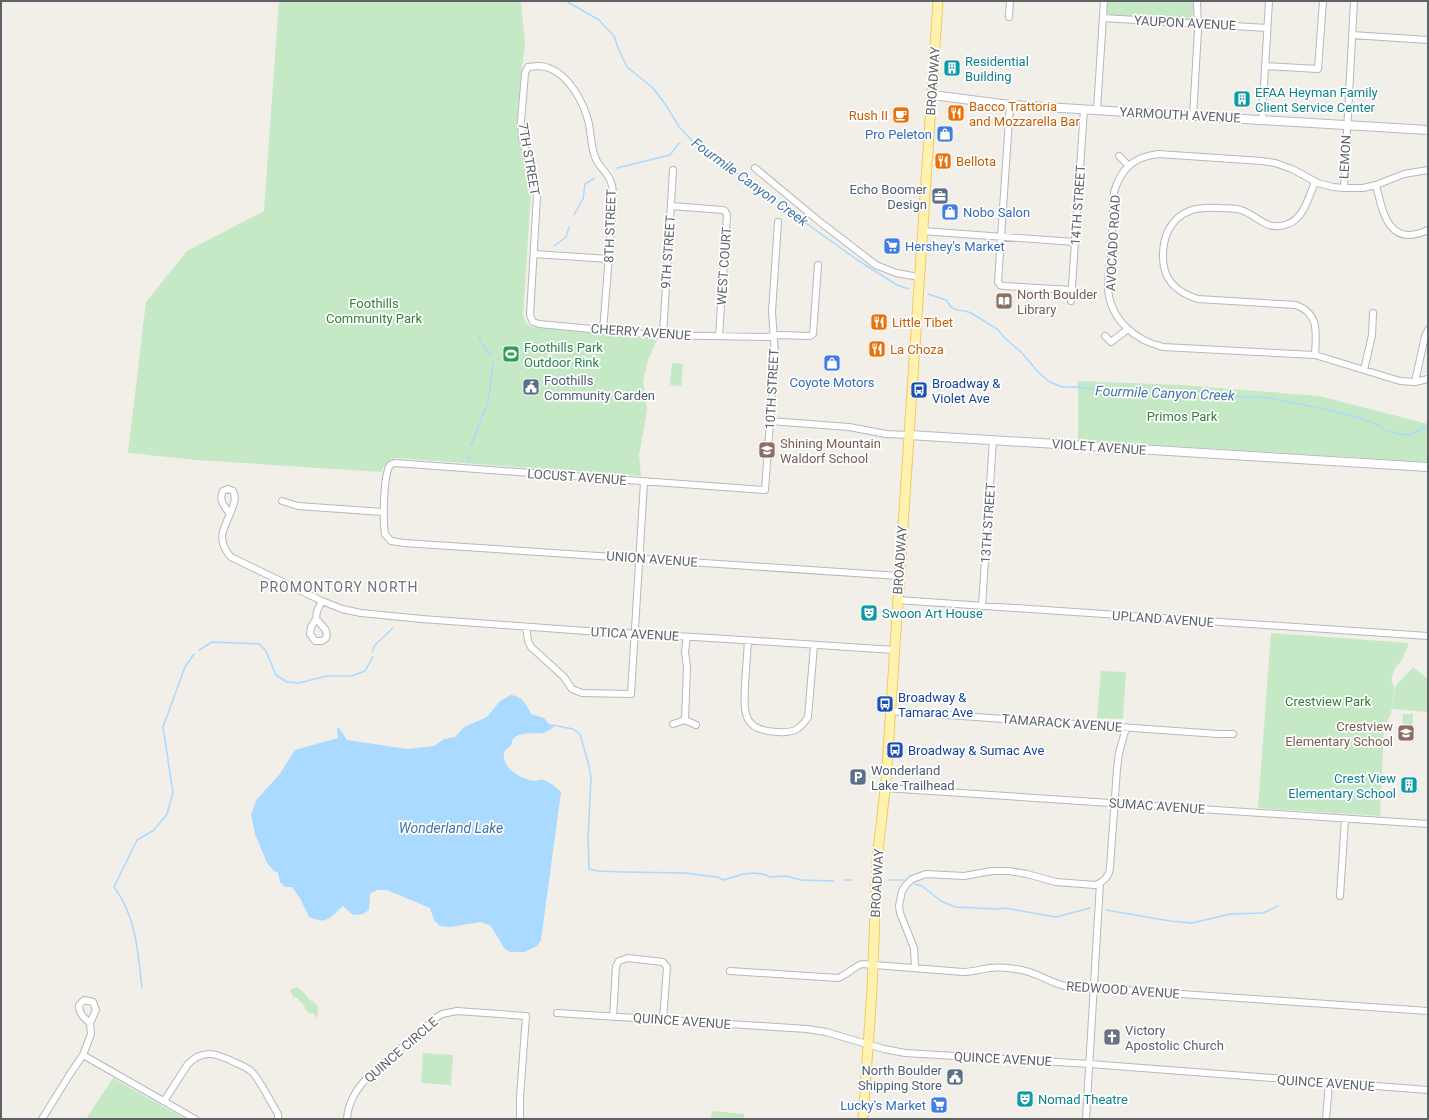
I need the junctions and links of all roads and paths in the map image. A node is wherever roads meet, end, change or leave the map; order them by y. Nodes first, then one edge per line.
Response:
1 (938, 1) edge
2 (1010, 1) edge
3 (1104, 1) edge
4 (1197, 1) edge
5 (1269, 1) edge
6 (1323, 1) edge
7 (1354, 1) edge
8 (1009, 17) dead end
9 (1103, 18) junction
10 (1198, 24) junction
11 (1268, 28) junction
12 (1352, 35) junction
13 (1428, 40) edge
14 (1265, 66) junction
15 (528, 68) joint
16 (932, 95) junction
17 (1010, 105) junction
18 (1084, 109) junction
19 (1097, 110) junction
20 (1193, 116) junction
21 (1262, 120) junction
22 (1347, 125) junction
23 (1428, 130) edge
24 (1119, 156) dead end
25 (1128, 165) junction
26 (755, 168) dead end
27 (673, 170) dead end
28 (1428, 170) edge
29 (1315, 182) junction
30 (1376, 185) junction
31 (1344, 188) junction
32 (671, 206) junction
33 (778, 222) dead end
34 (1428, 230) edge
35 (922, 231) junction
36 (1001, 237) junction
37 (1075, 242) junction
38 (534, 254) junction
39 (609, 259) junction
40 (818, 265) dead end
41 (919, 277) junction
42 (1072, 290) junction
43 (1071, 301) dead end
44 (1373, 313) dead end
45 (533, 322) joint
46 (1128, 329) junction
47 (1428, 330) edge
48 (603, 331) junction
49 (663, 335) junction
50 (719, 336) junction
51 (773, 336) junction
52 (1105, 336) dead end
53 (1315, 355) junction
54 (1364, 370) junction
55 (1428, 380) edge
56 (1415, 382) junction
57 (770, 421) junction
58 (909, 436) junction
59 (993, 440) junction
60 (1428, 467) edge
61 (644, 482) junction
62 (764, 490) joint
63 (282, 501) dead end
64 (383, 512) junction
65 (230, 514) dead end
66 (640, 559) junction
67 (899, 576) junction
68 (897, 600) junction
69 (322, 601) junction
70 (982, 606) junction
71 (316, 619) dead end
72 (526, 627) junction
73 (635, 634) junction
74 (1428, 636) edge
75 (687, 637) junction
76 (748, 641) junction
77 (814, 646) junction
78 (894, 650) junction
79 (891, 711) junction
80 (685, 720) junction
81 (673, 724) dead end
82 (696, 725) dead end
83 (1126, 728) junction
84 (1233, 734) dead end
85 (885, 788) junction
86 (1115, 803) junction
87 (1345, 819) junction
88 (1428, 824) edge
89 (1100, 883) junction
90 (1340, 896) dead end
91 (873, 965) junction
92 (915, 968) junction
93 (730, 971) dead end
94 (1094, 988) junction
95 (1428, 1011) edge
96 (556, 1013) dead end
97 (613, 1017) junction
98 (664, 1020) junction
99 (90, 1023) dead end
100 (868, 1044) junction
101 (83, 1055) junction
102 (1090, 1064) junction
103 (1329, 1083) junction
104 (1428, 1090) edge
105 (164, 1102) junction
106 (42, 1119) edge
107 (195, 1119) edge
108 (278, 1119) edge
109 (347, 1119) edge
110 (520, 1119) edge
111 (863, 1119) edge
112 (1086, 1119) edge
113 (1326, 1119) edge

1 - 16 main road, BROADWAY
2 - 8 street
3 - 9 street
4 - 10 street
5 - 11 street
6 - 14 street
7 - 12 street, LEMON
9 - 10 street, YAUPON AVENUE
9 - 19 street
10 - 11 street, YAUPON AVENUE
10 - 20 street
11 - 14 street
12 - 13 street
12 - 22 street, LEMON
14 - 21 street
15 - 38 street, 7TH STREET
15 - 39 street, 8TH STREET
16 - 17 street, YARMOUTH AVENUE
16 - 35 main road, BROADWAY
17 - 18 street, YARMOUTH AVENUE
17 - 36 street
18 - 19 street, YARMOUTH AVENUE
18 - 37 street, 14TH STREET
19 - 20 street, YARMOUTH AVENUE
20 - 21 street, YARMOUTH AVENUE
21 - 22 street, YARMOUTH AVENUE
22 - 23 street, YARMOUTH AVENUE
22 - 31 street, LEMON
24 - 25 street
25 - 29 street
25 - 46 street, AVOCADO ROAD
26 - 41 street
27 - 32 street, 9TH STREET
28 - 30 street
29 - 31 street
29 - 53 street
30 - 31 street
30 - 34 street
32 - 49 street, 9TH STREET
32 - 50 street, WEST COURT
33 - 51 street, 10TH STREET
35 - 36 street
35 - 41 main road, BROADWAY
36 - 37 street
36 - 42 street
37 - 42 street, 14TH STREET
38 - 39 street
38 - 45 street, 7TH STREET
39 - 48 street, 8TH STREET
40 - 51 street, CHERRY AVENUE
41 - 58 main road, BROADWAY
42 - 43 street, 14TH STREET
44 - 54 street
45 - 48 street, CHERRY AVENUE
46 - 52 street
46 - 53 street, AVOCADO ROAD
47 - 56 street
48 - 49 street, CHERRY AVENUE
49 - 50 street, CHERRY AVENUE
50 - 51 street, CHERRY AVENUE
51 - 57 street, 10TH STREET
53 - 54 street, AVOCADO ROAD
54 - 56 street, AVOCADO ROAD
55 - 56 street, AVOCADO ROAD
57 - 58 street, VIOLET AVENUE
57 - 62 street, 10TH STREET
58 - 59 street, VIOLET AVENUE
58 - 67 main road, BROADWAY
59 - 60 street, VIOLET AVENUE
59 - 70 street, 13TH STREET
61 - 62 street, LOCUST AVENUE
61 - 64 street, LOCUST AVENUE
61 - 66 street
63 - 64 street
64 - 66 street, UNION AVENUE
65 - 69 street
66 - 67 street, UNION AVENUE
66 - 73 street
67 - 68 main road, BROADWAY
68 - 70 street, UPLAND AVENUE
68 - 78 main road, BROADWAY
69 - 71 street
69 - 72 street, UTICA AVENUE
70 - 74 street, UPLAND AVENUE
72 - 73 street, UTICA AVENUE
72 - 73 street
73 - 75 street, UTICA AVENUE
75 - 76 street, UTICA AVENUE
75 - 80 street
76 - 77 street, UTICA AVENUE
76 - 77 street
77 - 78 street, UTICA AVENUE
78 - 79 main road, BROADWAY
79 - 83 street, TAMARACK AVENUE
79 - 85 main road, BROADWAY
80 - 81 street
80 - 82 street
83 - 84 street, TAMARACK AVENUE
83 - 86 street
85 - 86 street, SUMAC AVENUE
85 - 91 main road, BROADWAY
86 - 87 street, SUMAC AVENUE
86 - 89 street
87 - 88 street, SUMAC AVENUE
87 - 90 street
89 - 92 street
89 - 94 street
91 - 92 street, REDWOOD AVENUE
91 - 93 street, REDWOOD AVENUE
91 - 100 main road, BROADWAY
92 - 94 street, REDWOOD AVENUE
94 - 95 street, REDWOOD AVENUE
94 - 102 street
96 - 97 street, QUINCE AVENUE
97 - 98 street, QUINCE AVENUE
97 - 98 street
98 - 100 street, QUINCE AVENUE
99 - 101 street
100 - 102 street, QUINCE AVENUE
100 - 111 main road, BROADWAY
101 - 105 street
101 - 106 street
102 - 103 street, QUINCE AVENUE
102 - 112 street
103 - 104 street, QUINCE AVENUE
103 - 113 street
105 - 107 street
105 - 108 street
109 - 110 street, QUINCE CIRCLE

